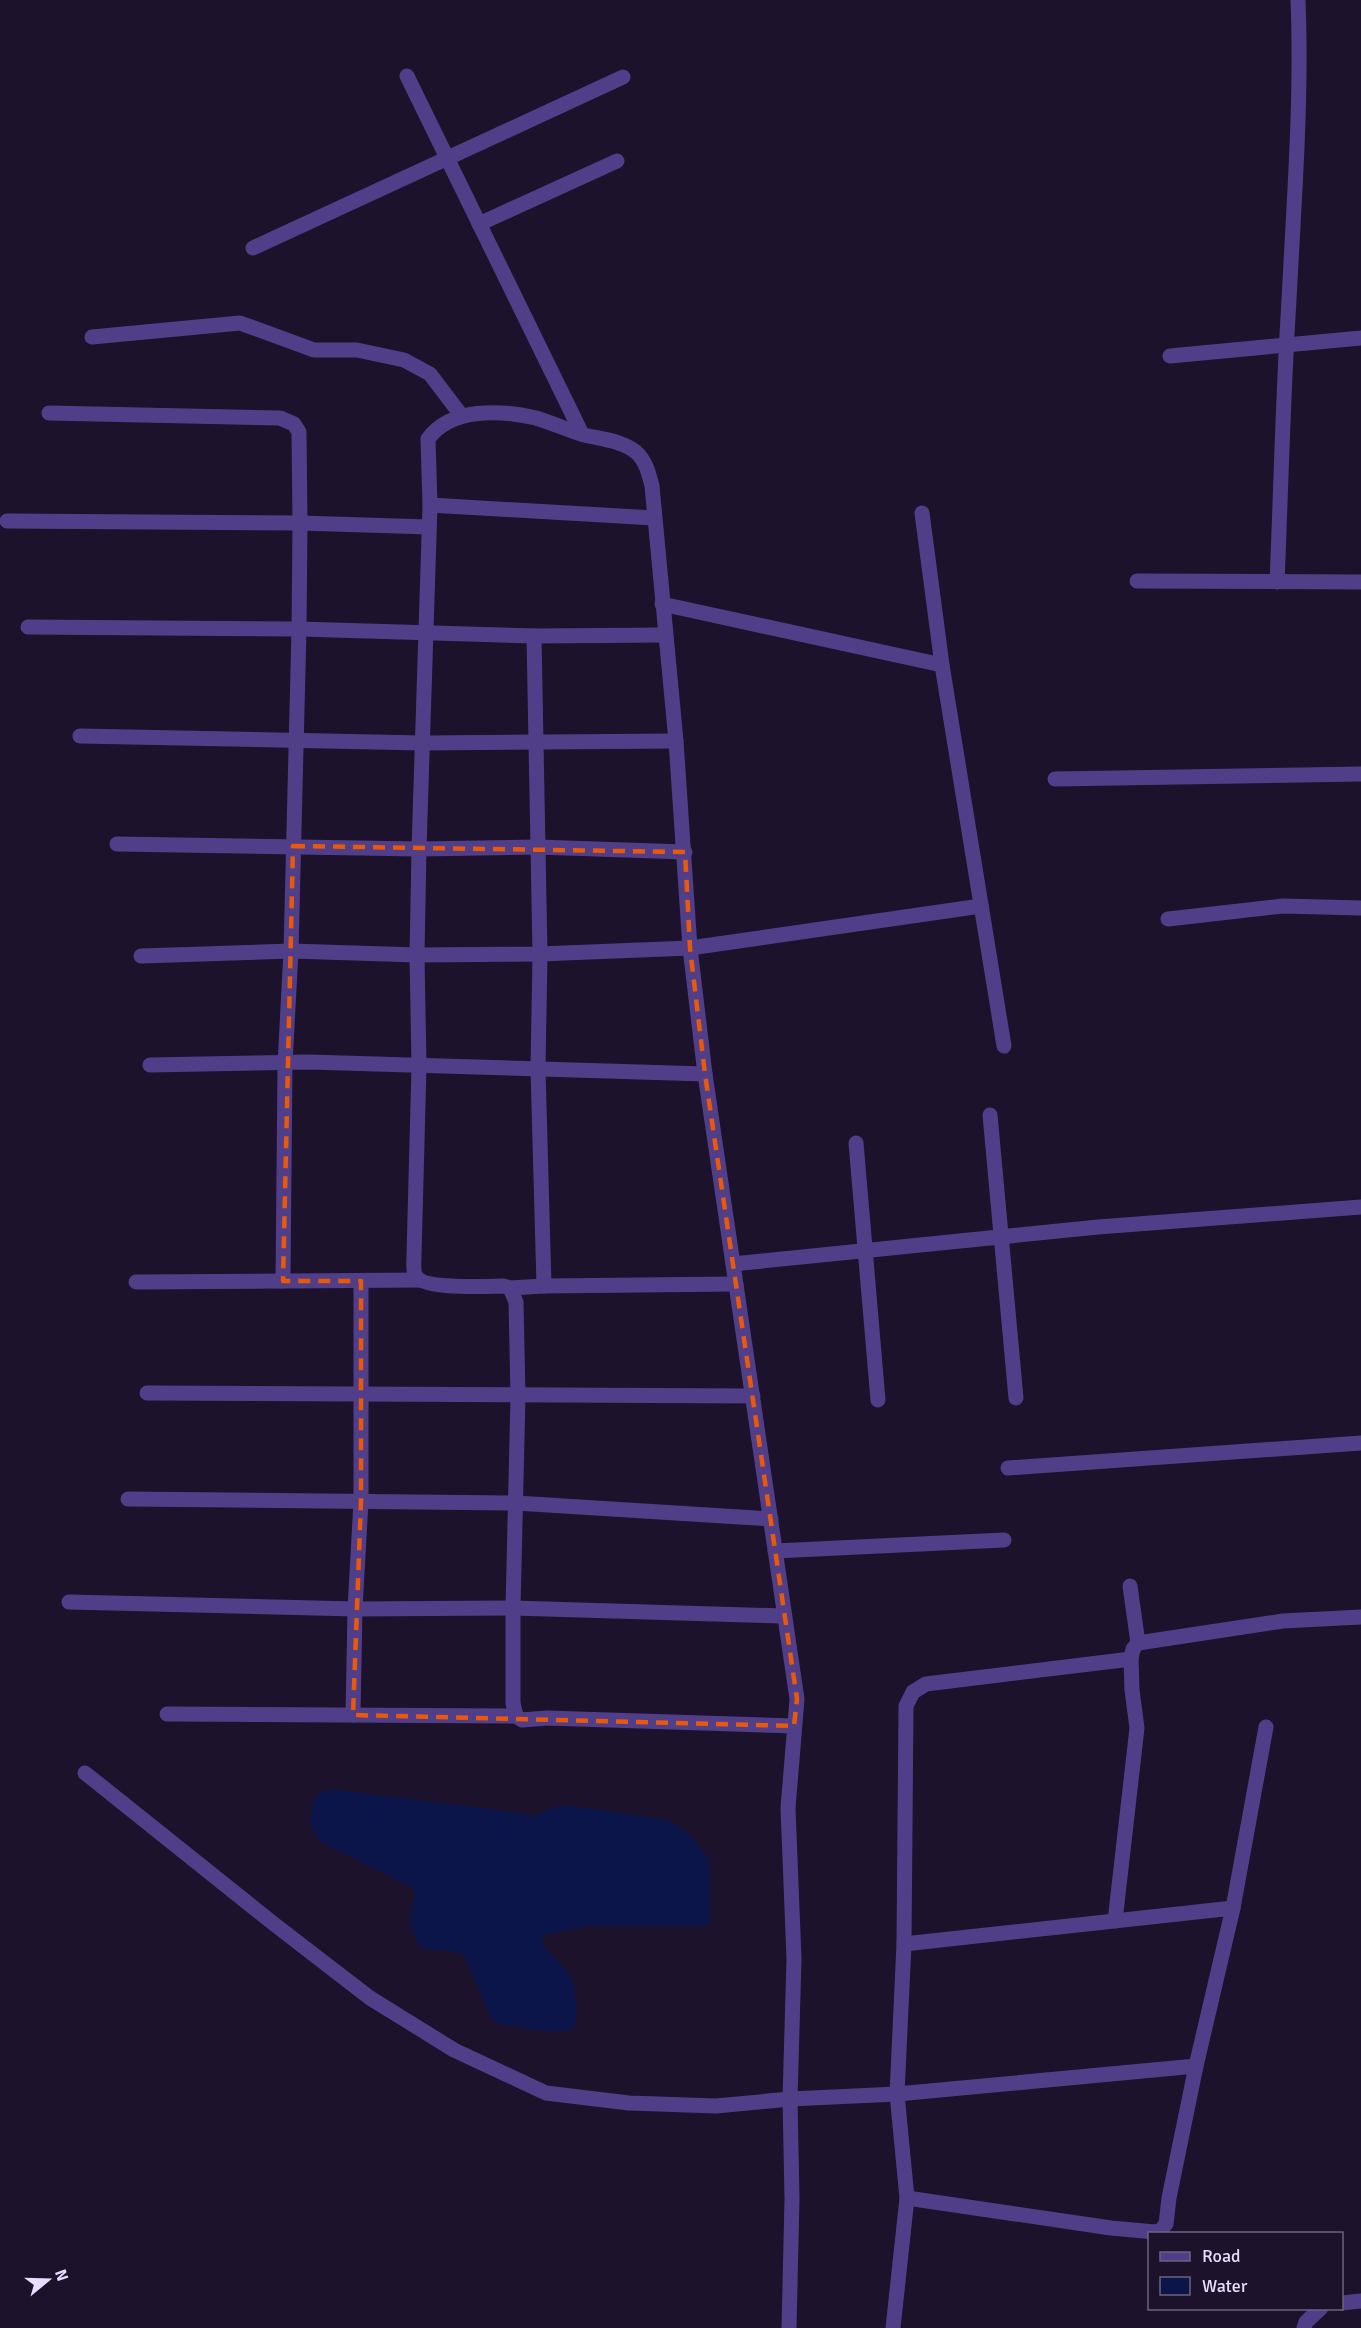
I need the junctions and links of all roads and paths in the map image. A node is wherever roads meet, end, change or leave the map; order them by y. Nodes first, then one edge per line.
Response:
1 (1298, 0) edge
2 (406, 76) dead end
3 (623, 77) dead end
4 (447, 159) junction
5 (617, 161) dead end
6 (479, 224) junction
7 (253, 248) dead end
8 (92, 337) dead end
9 (1361, 338) edge
10 (1286, 345) junction
11 (1170, 356) dead end
12 (50, 412) dead end
13 (462, 415) junction
14 (582, 434) junction
15 (430, 505) junction
16 (922, 513) dead end
17 (654, 518) junction
18 (7, 521) dead end
19 (300, 523) junction
20 (429, 527) junction
21 (1137, 581) dead end
22 (1277, 582) junction
23 (1361, 582) edge
24 (662, 604) junction
25 (28, 627) dead end
26 (299, 628) junction
27 (424, 634) junction
28 (664, 635) junction
29 (534, 636) junction
30 (942, 665) junction
31 (80, 736) dead end
32 (296, 739) junction
33 (676, 741) junction
34 (535, 742) junction
35 (422, 743) junction
36 (1361, 774) edge
37 (1054, 779) dead end
38 (117, 844) dead end
39 (293, 846) junction
40 (537, 847) junction
41 (419, 849) junction
42 (685, 852) junction
43 (981, 906) junction
44 (1361, 908) edge
45 (1168, 919) dead end
46 (690, 948) junction
47 (291, 951) junction
48 (540, 954) junction
49 (417, 955) junction
50 (141, 956) dead end
51 (1004, 1046) dead end
52 (285, 1064) junction
53 (150, 1065) dead end
54 (419, 1066) junction
55 (538, 1069) junction
56 (705, 1074) junction
57 (990, 1115) dead end
58 (856, 1143) dead end
59 (1361, 1207) edge
60 (1000, 1237) junction
61 (866, 1250) junction
62 (734, 1264) junction
63 (420, 1280) junction
64 (283, 1281) junction
65 (361, 1281) junction
66 (136, 1282) dead end
67 (736, 1284) junction
68 (544, 1286) junction
69 (510, 1288) junction
70 (147, 1393) dead end
71 (361, 1393) junction
72 (518, 1396) junction
73 (753, 1396) junction
74 (1016, 1398) dead end
75 (878, 1400) dead end
76 (1361, 1443) edge
77 (1008, 1468) dead end
78 (128, 1499) dead end
79 (361, 1501) junction
80 (516, 1503) junction
81 (771, 1519) junction
82 (1004, 1540) dead end
83 (775, 1551) junction
84 (1130, 1586) dead end
85 (69, 1602) dead end
86 (513, 1608) junction
87 (355, 1609) junction
88 (783, 1616) junction
89 (1361, 1617) edge
90 (1137, 1643) junction
91 (1131, 1659) junction
92 (167, 1714) dead end
93 (353, 1715) junction
94 (516, 1716) junction
95 (794, 1726) junction
96 (1266, 1727) dead end
97 (85, 1773) dead end
98 (1233, 1908) junction
99 (1115, 1921) junction
100 (904, 1944) junction
101 (1196, 2066) junction
102 (897, 2094) junction
103 (790, 2099) junction
104 (907, 2198) junction
105 (1361, 2301) edge
106 (1343, 2303) edge
107 (1319, 2310) edge
108 (789, 2328) edge
109 (893, 2328) edge
110 (1304, 2328) edge

1 - 10 street
2 - 4 street
3 - 4 street
4 - 6 street
4 - 7 street
5 - 6 street
6 - 14 street
8 - 13 street
9 - 10 street
10 - 11 street
10 - 22 street
12 - 19 street
13 - 14 street
13 - 15 street
14 - 17 street
15 - 17 street
15 - 20 street
16 - 30 street
17 - 24 street
18 - 19 street
19 - 20 street
19 - 26 street
20 - 27 street
21 - 22 street
22 - 23 street
24 - 28 street
24 - 30 street
25 - 26 street
26 - 27 street
26 - 32 street
27 - 29 street
27 - 35 street
28 - 29 street
28 - 33 street
29 - 34 street
30 - 43 street
31 - 32 street
32 - 35 street
32 - 39 street
33 - 34 street
33 - 42 street
34 - 35 street
34 - 40 street
35 - 41 street
36 - 37 street
38 - 39 street
39 - 41 street
39 - 47 street
40 - 41 street
40 - 42 street
40 - 48 street
41 - 49 street
42 - 46 street
43 - 46 street
43 - 51 street
44 - 45 street
46 - 48 street
46 - 56 street
47 - 49 street
47 - 50 street
47 - 52 street
48 - 49 street
48 - 55 street
49 - 54 street
52 - 53 street
52 - 54 street
52 - 64 street
54 - 55 street
54 - 63 street
55 - 56 street
55 - 68 street
56 - 62 street
57 - 60 street
58 - 61 street
59 - 60 street
60 - 61 street
60 - 74 street
61 - 62 street
61 - 75 street
62 - 67 street
63 - 65 street
63 - 69 street
64 - 65 street
64 - 66 street
65 - 71 street
67 - 68 street
67 - 73 street
68 - 69 street
69 - 72 street
70 - 71 street
71 - 72 street
71 - 79 street
72 - 73 street
72 - 80 street
73 - 81 street
76 - 77 street
78 - 79 street
79 - 80 street
79 - 87 street
80 - 81 street
80 - 86 street
81 - 83 street
82 - 83 street
83 - 88 street
84 - 90 street
85 - 87 street
86 - 87 street
86 - 88 street
86 - 94 street
87 - 93 street
88 - 95 street
89 - 90 street
90 - 91 street
91 - 99 street
91 - 100 street
92 - 93 street
93 - 94 street
94 - 95 street
95 - 103 street
96 - 98 street
97 - 103 street
98 - 99 street
98 - 101 street
99 - 100 street
100 - 102 street
101 - 102 street
101 - 104 street
102 - 103 street
102 - 104 street
103 - 108 street
104 - 109 street
105 - 106 street
107 - 110 street

